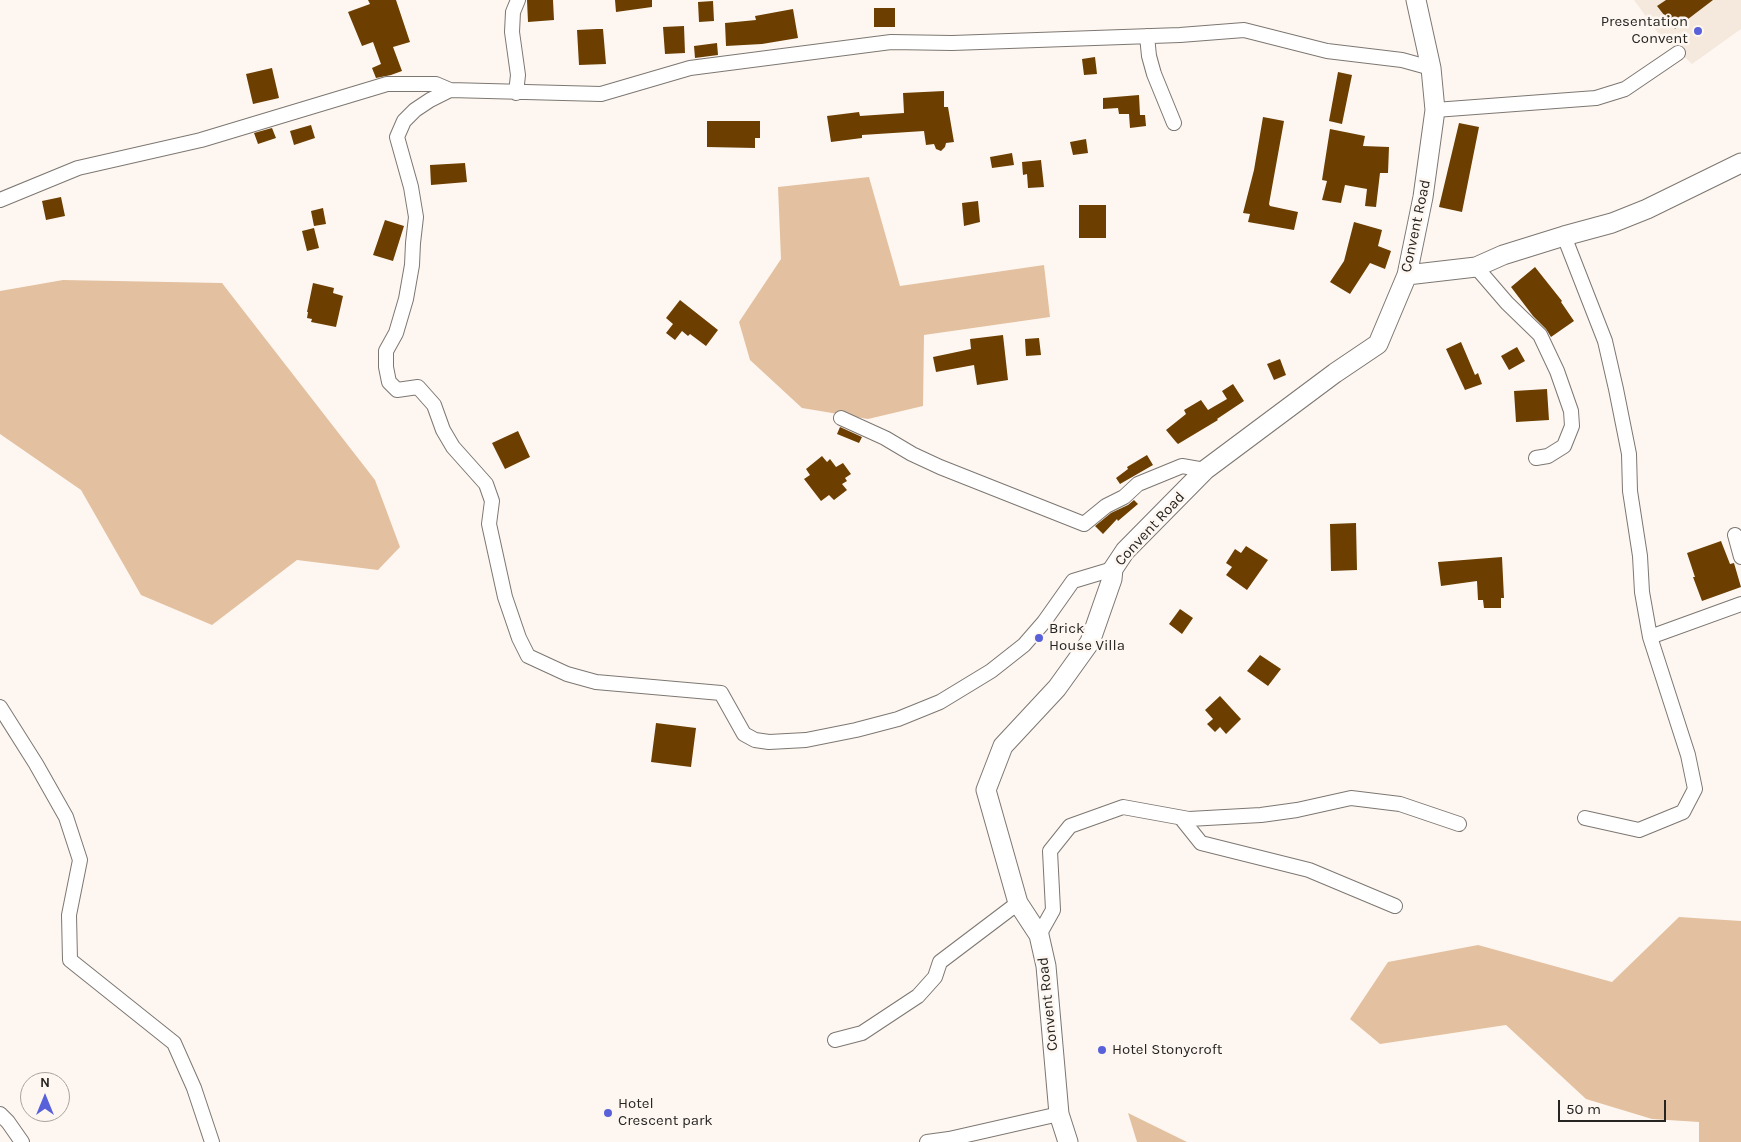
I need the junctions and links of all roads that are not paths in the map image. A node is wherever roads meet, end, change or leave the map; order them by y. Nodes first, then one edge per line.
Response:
1 (518, 0) edge
2 (1416, 0) edge
3 (1147, 36) junction
4 (1678, 53) dead end
5 (1431, 68) junction
6 (450, 90) junction
7 (516, 93) junction
8 (1436, 110) junction
9 (1174, 123) dead end
10 (1741, 163) edge
11 (0, 200) edge
12 (1564, 236) junction
13 (1476, 267) junction
14 (1407, 275) junction
15 (841, 418) dead end
16 (1536, 458) dead end
17 (1205, 470) junction
18 (1735, 535) dead end
19 (1741, 557) edge
20 (1113, 569) junction
21 (1741, 604) edge
22 (1650, 637) junction
23 (0, 708) edge
24 (1181, 818) junction
25 (1585, 818) dead end
26 (1459, 824) dead end
27 (1018, 903) junction
28 (1395, 906) dead end
29 (1039, 935) junction
30 (835, 1040) dead end
31 (0, 1114) edge
32 (1060, 1114) junction
33 (22, 1142) edge
34 (212, 1142) edge
35 (927, 1142) edge
36 (1068, 1142) edge

1 - 7 street
2 - 5 main road, Convent Road
3 - 5 street
3 - 7 street
3 - 9 street
4 - 8 street
5 - 8 main road, Convent Road
6 - 7 street
6 - 11 street
6 - 20 street
8 - 14 main road, Convent Road
10 - 12 main road
12 - 13 main road
12 - 22 street
13 - 14 main road
13 - 16 street
14 - 17 main road, Convent Road
15 - 17 street
17 - 20 main road, Convent Road
18 - 19 street
20 - 27 main road, Convent Road
21 - 22 street
22 - 25 street
23 - 34 street
24 - 26 street
24 - 28 street
24 - 29 street
27 - 29 main road, Convent Road
27 - 30 street
29 - 32 main road, Convent Road
31 - 33 street
32 - 35 street
32 - 36 main road, Convent Road

